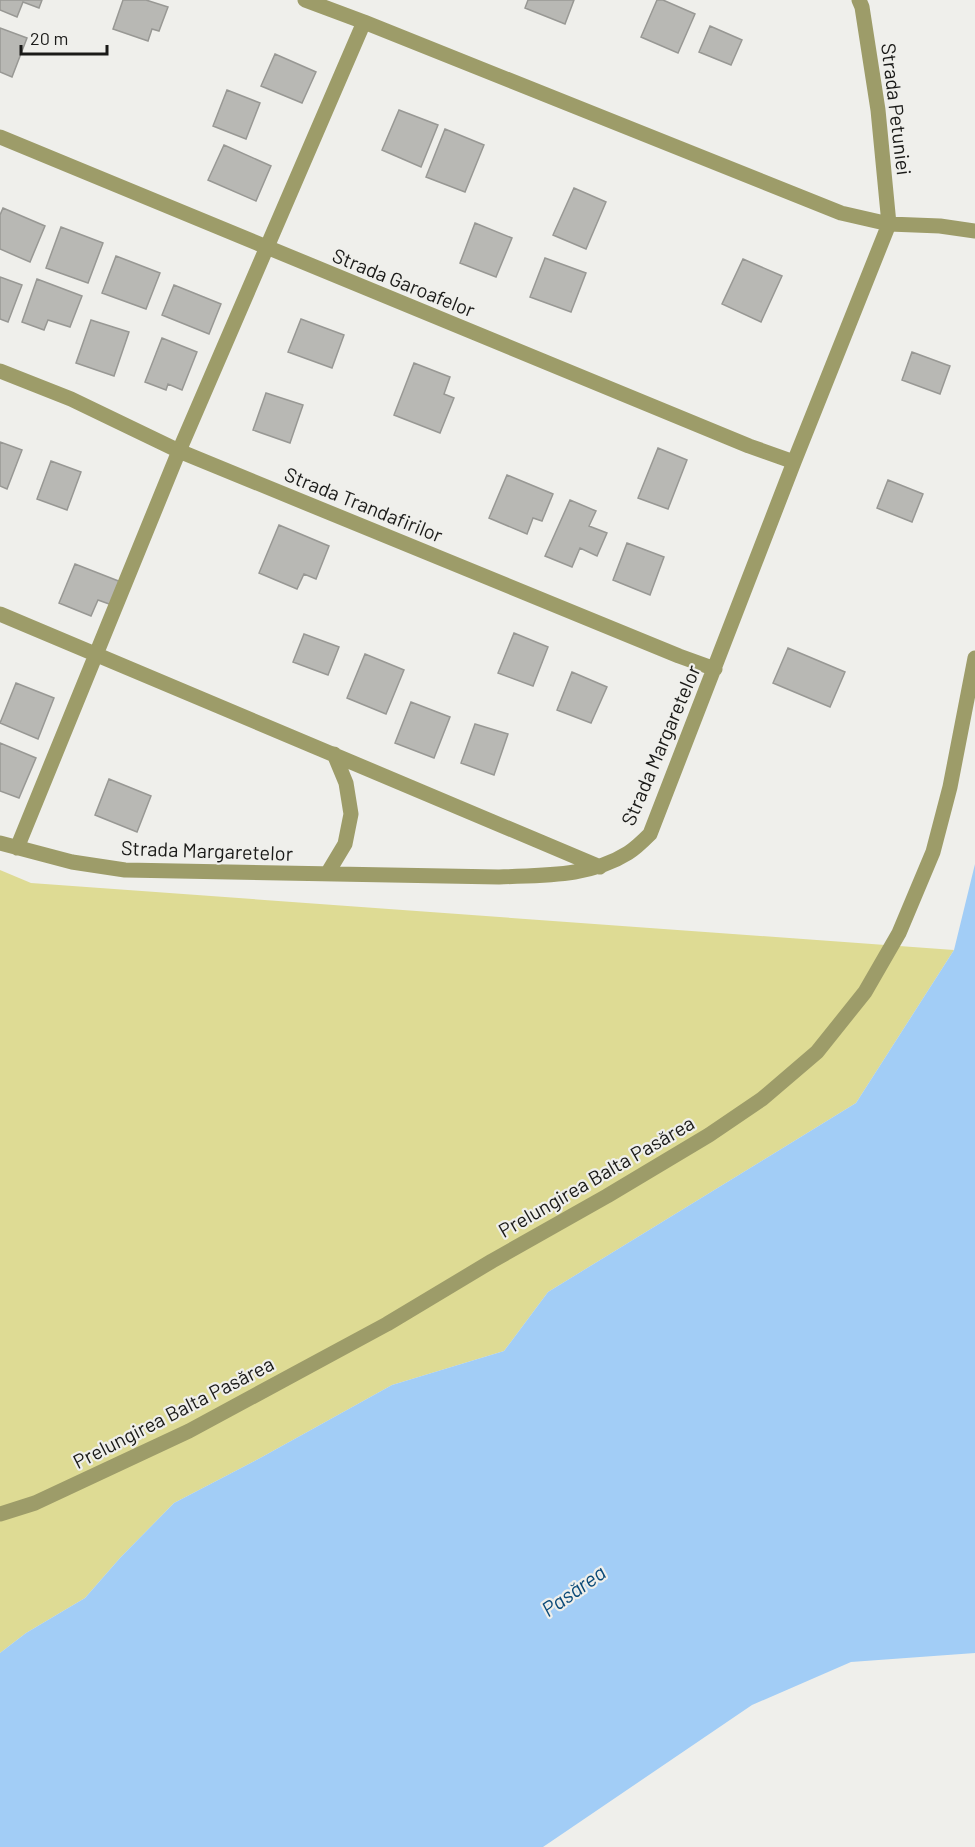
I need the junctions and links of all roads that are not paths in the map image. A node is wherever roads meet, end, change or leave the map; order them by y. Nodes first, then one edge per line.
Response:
1 (305, 0) edge
2 (859, 0) edge
3 (364, 22) junction
4 (0, 137) edge
5 (889, 224) junction
6 (975, 231) edge
7 (266, 247) junction
8 (0, 372) edge
9 (179, 452) junction
10 (794, 462) junction
11 (0, 614) edge
12 (96, 655) junction
13 (975, 658) edge
14 (715, 669) junction
15 (334, 754) junction
16 (0, 843) edge
17 (17, 848) junction
18 (600, 867) junction
19 (327, 874) junction
20 (0, 1514) edge

1 - 3 street
2 - 5 street, Strada Petuniei
3 - 5 street
3 - 7 street
4 - 7 street, Strada Garoafelor
5 - 6 street
5 - 10 street, Strada Margaretelor
7 - 9 street
7 - 10 street, Strada Garoafelor
8 - 9 street, Strada Trandafirilor
9 - 12 street
9 - 14 street, Strada Trandafirilor
10 - 14 street, Strada Margaretelor
11 - 12 street
12 - 15 street
12 - 17 street
13 - 20 street, Prelungirea Balta Pasărea
14 - 18 street, Strada Margaretelor
15 - 18 street
15 - 19 street
16 - 17 street, Strada Margaretelor
17 - 19 street, Strada Margaretelor
18 - 19 street, Strada Margaretelor

